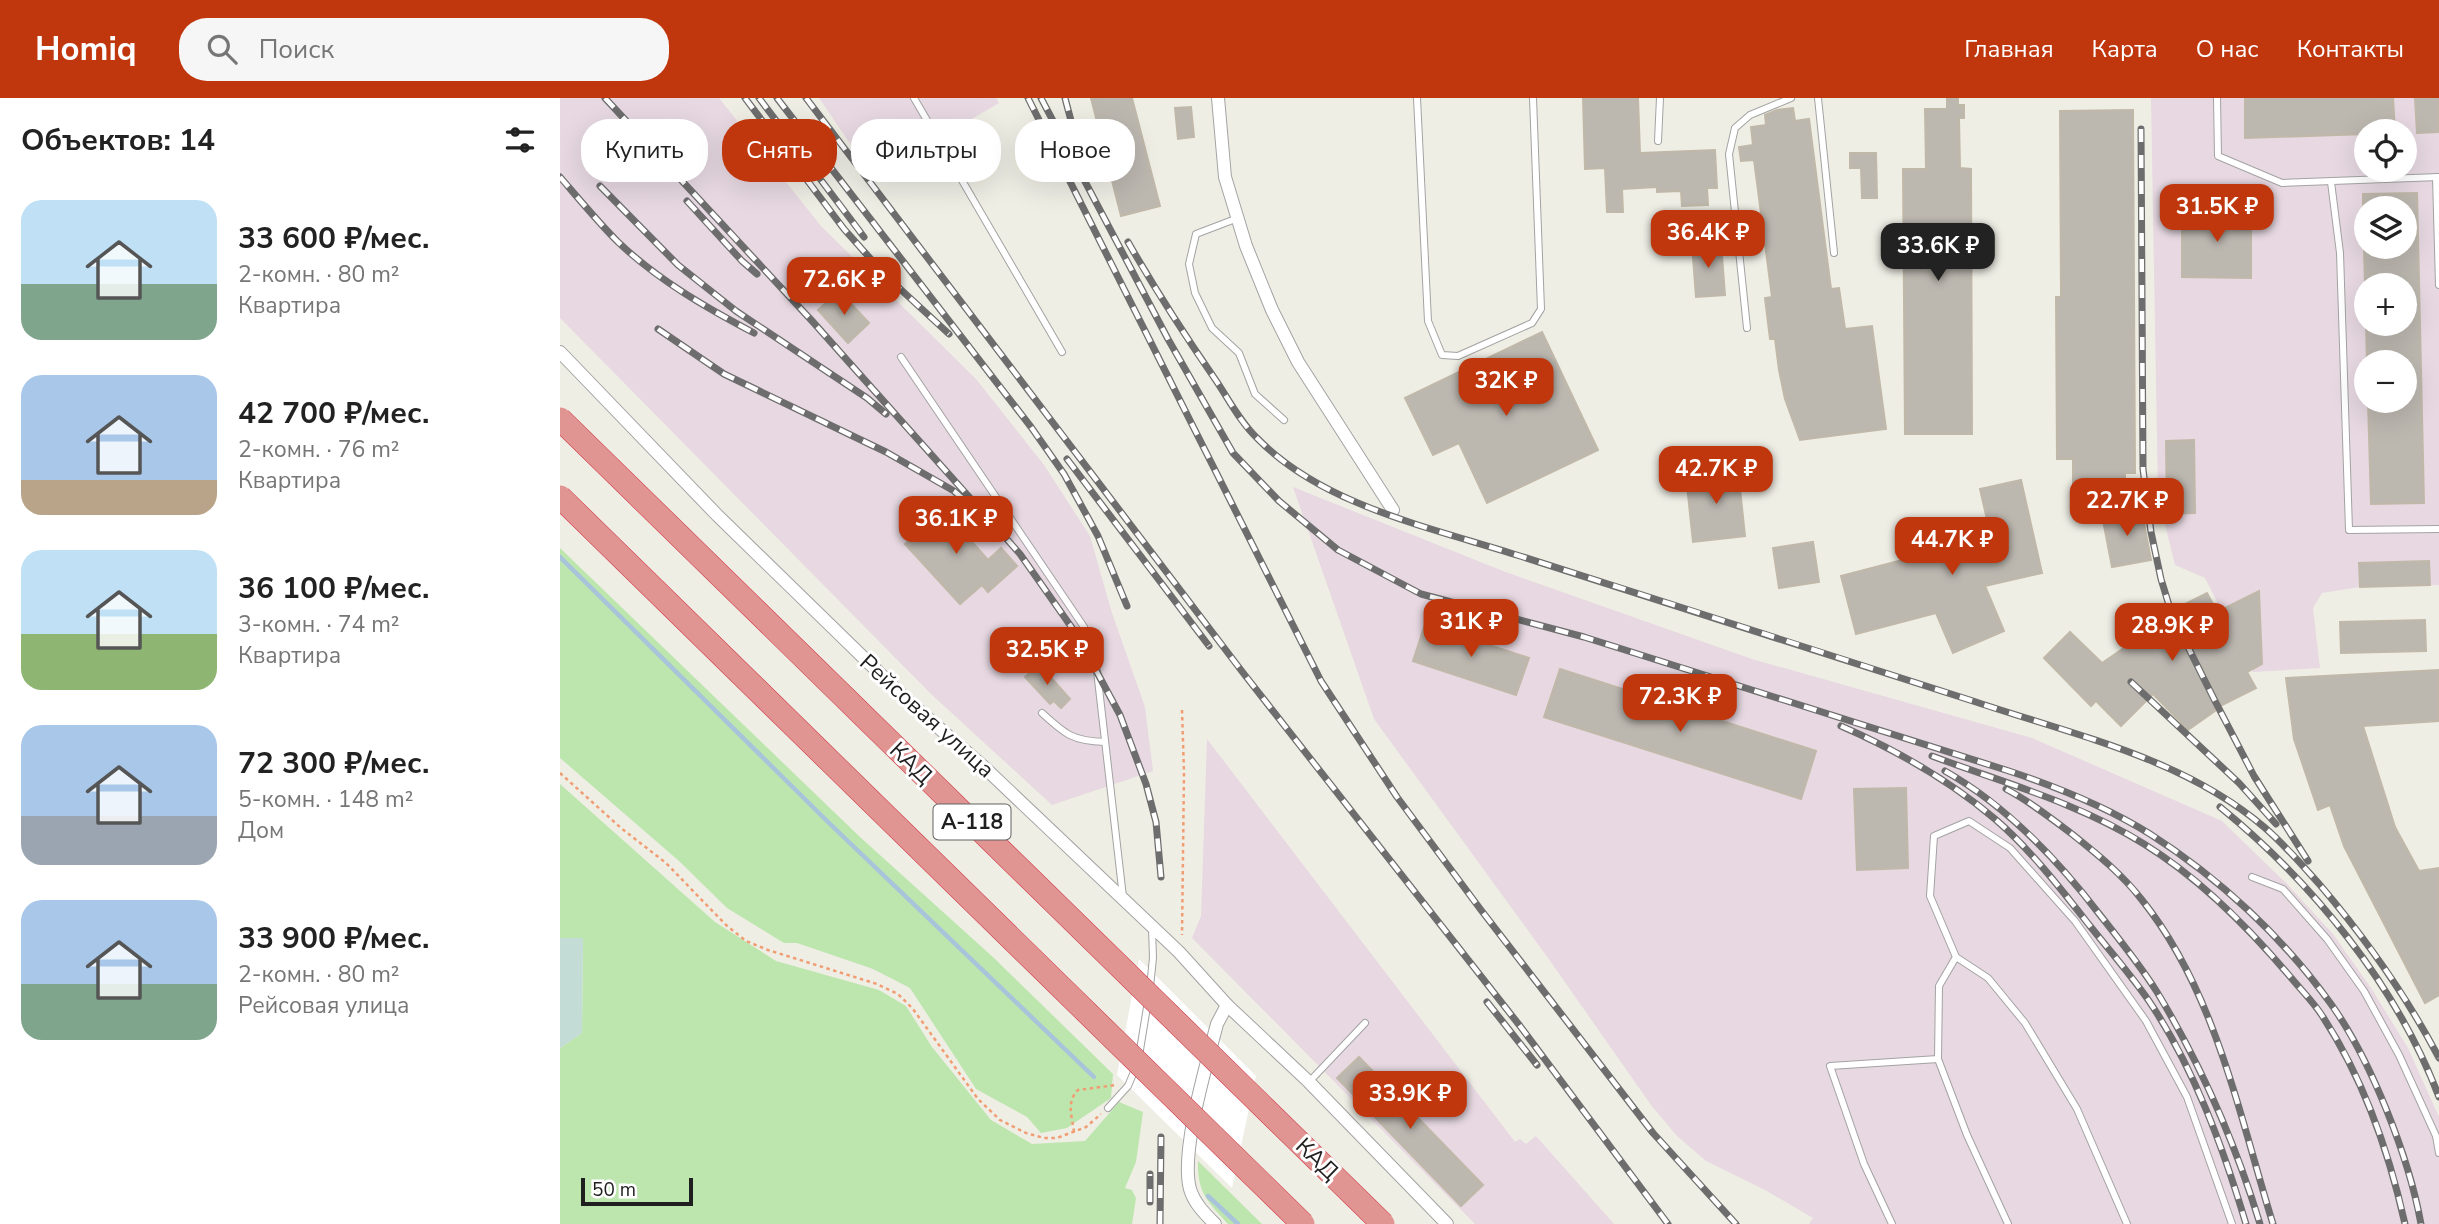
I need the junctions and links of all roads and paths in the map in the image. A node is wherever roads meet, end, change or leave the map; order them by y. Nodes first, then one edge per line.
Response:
1 (914, 98) edge
2 (1218, 98) edge
3 (1417, 98) edge
4 (1532, 98) edge
5 (1660, 98) edge
6 (1791, 98) edge
7 (1818, 98) edge
8 (2217, 98) edge
9 (1658, 141) dead end
10 (2438, 177) edge
11 (2331, 181) junction
12 (1238, 218) junction
13 (1833, 253) dead end
14 (2439, 285) edge
15 (1746, 328) dead end
16 (560, 352) edge
17 (1062, 352) dead end
18 (901, 357) dead end
19 (560, 419) edge
20 (1284, 420) dead end
21 (560, 497) edge
22 (1393, 510) dead end
23 (2439, 529) edge
24 (1181, 710) dead end
25 (1042, 713) dead end
26 (1105, 742) junction
27 (560, 773) edge
28 (2252, 877) dead end
29 (1123, 901) junction
30 (1152, 927) junction
31 (1179, 952) junction
32 (1956, 957) junction
33 (1227, 1005) junction
34 (1365, 1023) dead end
35 (1938, 1059) junction
36 (1308, 1082) junction
37 (1128, 1086) junction
38 (1108, 1108) joint
39 (1074, 1132) junction
40 (2439, 1153) edge
41 (1214, 1224) edge
42 (1303, 1224) edge
43 (1383, 1224) edge
44 (1447, 1224) edge
45 (1892, 1224) edge
46 (2008, 1224) edge
47 (2127, 1224) edge
48 (2232, 1224) edge

1 - 17 lane
2 - 12 street
3 - 4 lane
5 - 9 lane
6 - 15 lane
7 - 13 lane
8 - 11 lane
10 - 11 lane
10 - 14 lane
11 - 23 lane
12 - 20 lane
12 - 22 street
16 - 29 street, Рейсовая улица
18 - 26 lane
19 - 43 highway, КАД / А-118, bridge
21 - 42 highway, А-118, bridge
24 - 31 path
25 - 26 lane
26 - 29 lane
27 - 39 path
28 - 40 lane
29 - 30 street, Рейсовая улица
30 - 31 street, Рейсовая улица
30 - 37 lane
31 - 33 street, Рейсовая улица
32 - 35 lane
32 - 47 lane
32 - 48 lane
33 - 36 street, Рейсовая улица
33 - 41 street
34 - 36 lane
35 - 45 lane
35 - 46 lane
36 - 44 street, Рейсовая улица
37 - 38 lane
37 - 39 path
38 - 39 path

